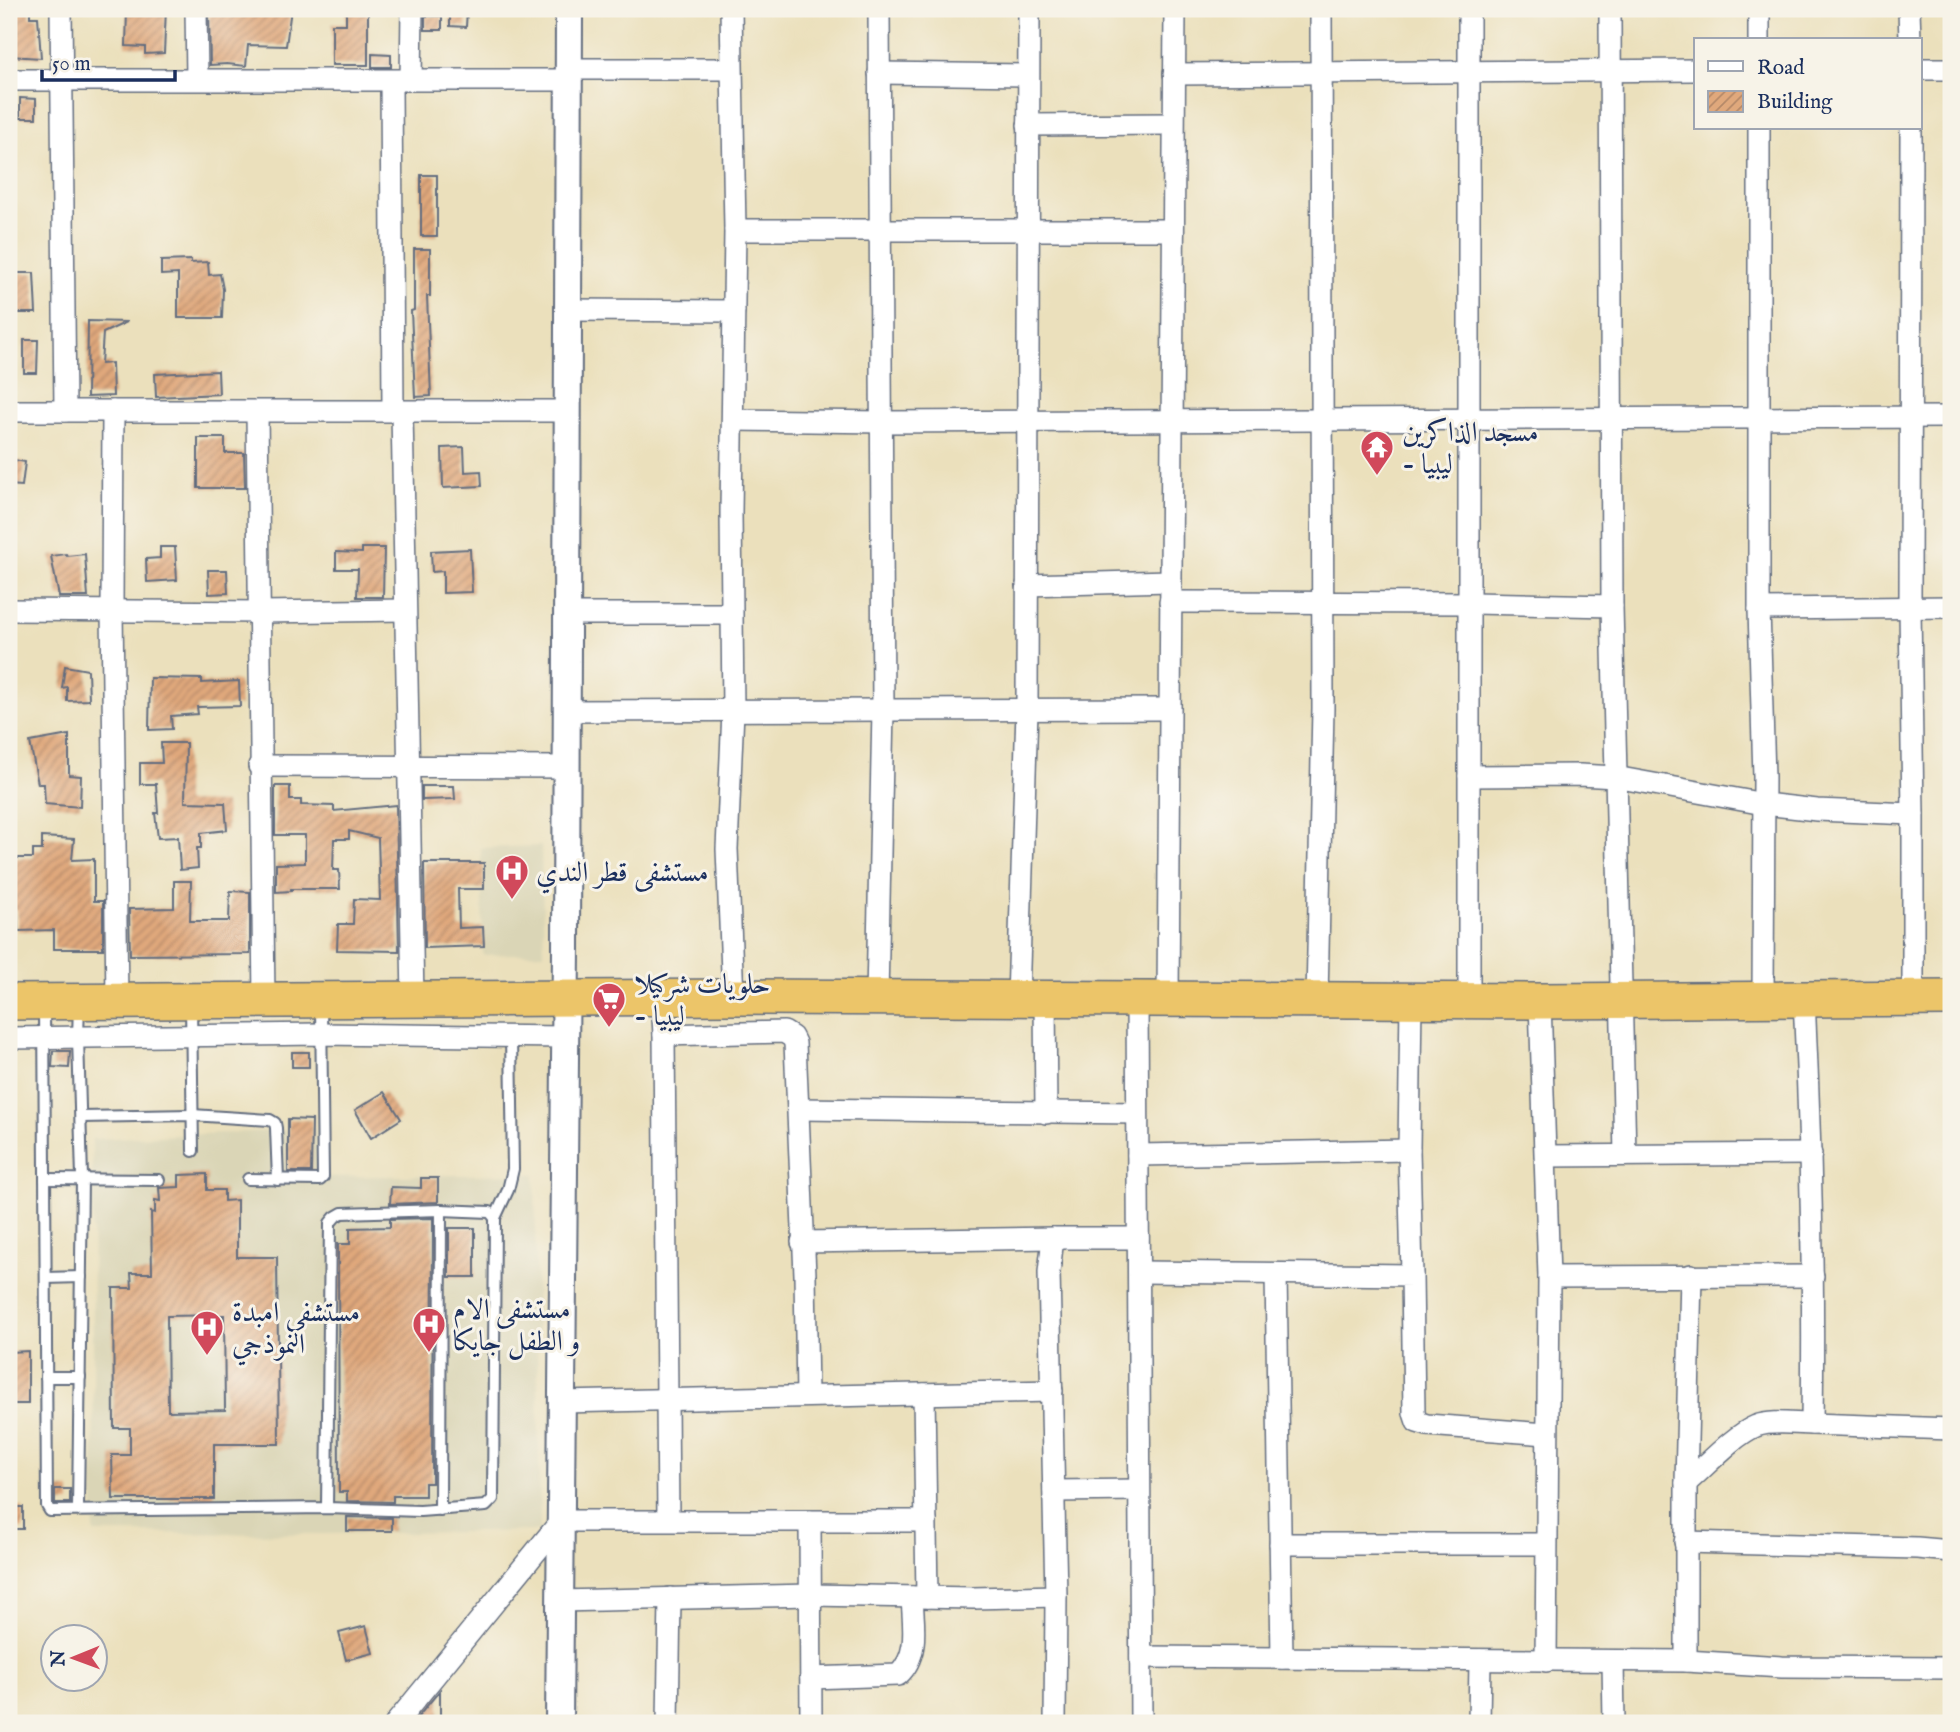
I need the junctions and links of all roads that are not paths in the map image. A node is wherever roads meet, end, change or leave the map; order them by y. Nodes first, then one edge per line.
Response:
1 (61, 9) edge
2 (196, 9) edge
3 (412, 9) edge
4 (569, 9) edge
5 (731, 9) edge
6 (878, 9) edge
7 (1028, 9) edge
8 (1175, 9) edge
9 (1321, 9) edge
10 (1469, 9) edge
11 (1609, 9) edge
12 (1759, 9) edge
13 (1909, 9) edge
14 (1759, 38) edge
15 (1910, 38) edge
16 (732, 69) junction
17 (1922, 69) edge
18 (1951, 69) edge
19 (1694, 70) edge
20 (1610, 71) junction
21 (1471, 72) junction
22 (879, 73) junction
23 (1322, 73) junction
24 (569, 74) junction
25 (1174, 74) junction
26 (1028, 75) junction
27 (197, 78) junction
28 (9, 80) edge
29 (61, 80) junction
30 (401, 80) junction
31 (1173, 124) junction
32 (1028, 125) junction
33 (1759, 130) edge
34 (1911, 130) edge
35 (735, 230) junction
36 (881, 230) junction
37 (1028, 230) junction
38 (1171, 230) junction
39 (568, 310) junction
40 (734, 311) junction
41 (398, 410) junction
42 (9, 411) edge
43 (65, 411) junction
44 (113, 411) junction
45 (568, 411) junction
46 (257, 412) junction
47 (1911, 417) junction
48 (1951, 417) edge
49 (1759, 418) junction
50 (1470, 419) junction
51 (1613, 419) junction
52 (733, 420) junction
53 (1322, 420) junction
54 (1171, 421) junction
55 (883, 422) junction
56 (1028, 422) junction
57 (1027, 585) junction
58 (1170, 592) junction
59 (1322, 602) junction
60 (1471, 603) junction
61 (1612, 606) junction
62 (1951, 607) edge
63 (1910, 608) junction
64 (1759, 609) junction
65 (9, 610) edge
66 (112, 610) junction
67 (405, 610) junction
68 (261, 612) junction
69 (567, 614) junction
70 (731, 614) junction
71 (1168, 709) junction
72 (883, 710) junction
73 (1027, 710) junction
74 (567, 711) junction
75 (733, 711) junction
76 (259, 766) junction
77 (407, 766) junction
78 (567, 767) junction
79 (1469, 776) junction
80 (1615, 777) junction
81 (1764, 804) junction
82 (1913, 814) junction
83 (733, 997) junction
84 (877, 998) junction
85 (1951, 998) edge
86 (565, 999) junction
87 (662, 999) junction
88 (1032, 999) junction
89 (1153, 999) junction
90 (1763, 999) junction
91 (1804, 999) junction
92 (1913, 999) junction
93 (79, 1000) junction
94 (117, 1000) junction
95 (264, 1000) junction
96 (321, 1000) junction
97 (413, 1000) junction
98 (1317, 1000) junction
99 (1411, 1000) junction
100 (44, 1001) junction
101 (191, 1001) junction
102 (1469, 1001) junction
103 (1540, 1001) junction
104 (1621, 1001) junction
105 (9, 1002) edge
106 (320, 1034) junction
107 (664, 1035) junction
108 (193, 1036) junction
109 (512, 1036) junction
110 (78, 1037) junction
111 (565, 1037) junction
112 (9, 1038) edge
113 (44, 1038) junction
114 (798, 1109) junction
115 (1046, 1113) junction
116 (1137, 1113) junction
117 (192, 1115) junction
118 (81, 1117) junction
119 (1409, 1150) junction
120 (193, 1152) dead end
121 (1811, 1154) junction
122 (1138, 1155) junction
123 (1625, 1155) junction
124 (1546, 1156) junction
125 (82, 1178) junction
126 (45, 1179) junction
127 (248, 1179) dead end
128 (159, 1180) dead end
129 (278, 1180) junction
130 (441, 1210) junction
131 (495, 1218) junction
132 (1053, 1238) junction
133 (1138, 1238) junction
134 (802, 1242) junction
135 (1139, 1272) junction
136 (1276, 1274) junction
137 (1412, 1275) junction
138 (1691, 1275) junction
139 (1813, 1276) junction
140 (81, 1277) junction
141 (1549, 1277) junction
142 (46, 1278) junction
143 (46, 1377) junction
144 (80, 1377) junction
145 (1052, 1391) junction
146 (924, 1394) junction
147 (807, 1396) junction
148 (667, 1399) junction
149 (562, 1402) junction
150 (1812, 1424) junction
151 (1951, 1429) edge
152 (1547, 1434) junction
153 (1686, 1483) junction
154 (1139, 1490) junction
155 (1054, 1491) junction
156 (327, 1508) junction
157 (78, 1509) junction
158 (440, 1510) junction
159 (668, 1520) junction
160 (561, 1521) junction
161 (810, 1521) junction
162 (926, 1521) junction
163 (1685, 1542) junction
164 (1280, 1544) junction
165 (1546, 1544) junction
166 (1951, 1551) edge
167 (811, 1595) junction
168 (1055, 1596) junction
169 (920, 1597) junction
170 (670, 1598) junction
171 (560, 1601) junction
172 (1141, 1657) junction
173 (1282, 1658) junction
174 (1480, 1660) junction
175 (1546, 1661) junction
176 (1613, 1661) junction
177 (1686, 1661) junction
178 (1951, 1668) edge
179 (811, 1678) junction
180 (396, 1723) edge
181 (559, 1723) edge
182 (668, 1723) edge
183 (811, 1723) edge
184 (1055, 1723) edge
185 (1141, 1723) edge
186 (1479, 1723) edge
187 (1614, 1723) edge

1 - 29 street
2 - 27 street
3 - 30 street
4 - 24 street
5 - 16 street
6 - 22 street
7 - 26 street
8 - 25 street
9 - 23 street
10 - 21 street
11 - 20 street
12 - 14 street
13 - 15 street
16 - 24 street
16 - 35 street
17 - 18 street
19 - 20 street
20 - 21 street
20 - 51 street
21 - 23 street
21 - 50 street
22 - 26 street
22 - 36 street
23 - 25 street
23 - 53 street
24 - 30 street
24 - 39 street
25 - 31 street
26 - 32 street
27 - 29 street
27 - 30 street
28 - 29 street
29 - 43 street
30 - 41 street
31 - 32 street
31 - 38 street
32 - 37 street
33 - 49 street
34 - 47 street
35 - 36 street
35 - 40 street
36 - 37 street
36 - 55 street
37 - 38 street
37 - 56 street
38 - 54 street
39 - 40 street
39 - 45 street
40 - 52 street
41 - 45 street
41 - 46 street
41 - 67 street
42 - 43 street
43 - 44 street
44 - 46 street
44 - 66 street
45 - 69 street
46 - 68 street
47 - 48 street
47 - 49 street
47 - 63 street
49 - 51 street
49 - 64 street
50 - 51 street
50 - 53 street
50 - 60 street
51 - 61 street
52 - 55 street
52 - 70 street
53 - 54 street
53 - 59 street
54 - 56 street
54 - 58 street
55 - 56 street
55 - 72 street
56 - 57 street
57 - 58 street
57 - 73 street
58 - 59 street
58 - 71 street
59 - 60 street
59 - 98 street
60 - 61 street
60 - 79 street
61 - 80 street
62 - 63 street
63 - 64 street
63 - 82 street
64 - 81 street
65 - 66 street
66 - 68 street
66 - 94 street
67 - 68 street
67 - 77 street
68 - 76 street
69 - 70 street
69 - 74 street
70 - 75 street
71 - 73 street
71 - 89 street
72 - 73 street
72 - 75 street
72 - 84 street
73 - 88 street
74 - 75 street
74 - 78 street
75 - 83 street
76 - 77 street
76 - 95 street
77 - 78 street
77 - 97 street
78 - 86 street
79 - 80 street
79 - 102 street
80 - 81 street
80 - 104 street
81 - 82 street
81 - 90 street
82 - 92 street
83 - 84 highway
83 - 87 highway
84 - 88 highway
85 - 92 highway
86 - 87 highway
86 - 97 highway
86 - 111 street
87 - 107 street
88 - 89 highway
88 - 115 street
89 - 98 highway
89 - 116 street
90 - 91 highway
90 - 104 highway
91 - 92 highway
91 - 121 street
93 - 94 highway
93 - 100 highway
93 - 110 lane
94 - 101 highway
95 - 96 highway
95 - 101 highway
96 - 97 highway
96 - 106 lane
98 - 99 highway
99 - 102 highway
99 - 119 street
100 - 105 highway
100 - 113 lane
101 - 108 lane
102 - 103 highway
103 - 104 highway
103 - 124 street
104 - 123 street
106 - 108 street
106 - 109 street
106 - 129 lane
107 - 114 street
107 - 148 street
108 - 110 street
108 - 117 lane
109 - 111 street
109 - 131 lane
110 - 113 street
110 - 118 lane
111 - 149 street
112 - 113 street
113 - 126 lane
114 - 115 street
114 - 134 street
115 - 116 street
116 - 122 street
117 - 118 lane
117 - 120 lane
117 - 129 lane
118 - 125 lane
119 - 122 street
119 - 137 street
121 - 123 street
121 - 139 street
122 - 133 street
123 - 124 street
124 - 141 street
125 - 126 lane
125 - 128 lane
125 - 140 lane
126 - 142 lane
127 - 129 lane
130 - 131 lane
130 - 156 lane
130 - 158 lane
131 - 158 lane
132 - 133 street
132 - 134 street
132 - 145 street
133 - 135 street
134 - 147 street
135 - 136 street
135 - 154 street
136 - 137 street
136 - 164 street
137 - 152 street
138 - 139 street
138 - 141 street
138 - 153 street
139 - 150 street
140 - 142 lane
140 - 144 lane
141 - 152 street
142 - 143 lane
143 - 144 lane
143 - 157 lane
144 - 157 lane
145 - 146 street
145 - 155 street
146 - 147 street
146 - 162 street
147 - 148 street
148 - 149 street
148 - 159 street
149 - 160 street
150 - 151 street
150 - 153 street
152 - 165 street
153 - 163 street
154 - 155 street
154 - 172 street
155 - 168 street
156 - 157 lane
156 - 158 lane
159 - 160 street
159 - 161 street
160 - 171 street
160 - 180 street
161 - 162 street
161 - 167 street
162 - 169 street
163 - 166 street
163 - 177 street
164 - 165 street
164 - 173 street
165 - 175 street
167 - 169 street
167 - 170 street
167 - 179 street
168 - 169 street
168 - 184 street
169 - 179 street
170 - 171 street
170 - 182 street
171 - 181 street
172 - 173 street
172 - 185 street
173 - 174 street
174 - 175 street
174 - 186 street
175 - 176 street
176 - 177 street
176 - 187 street
177 - 178 street
179 - 183 street

